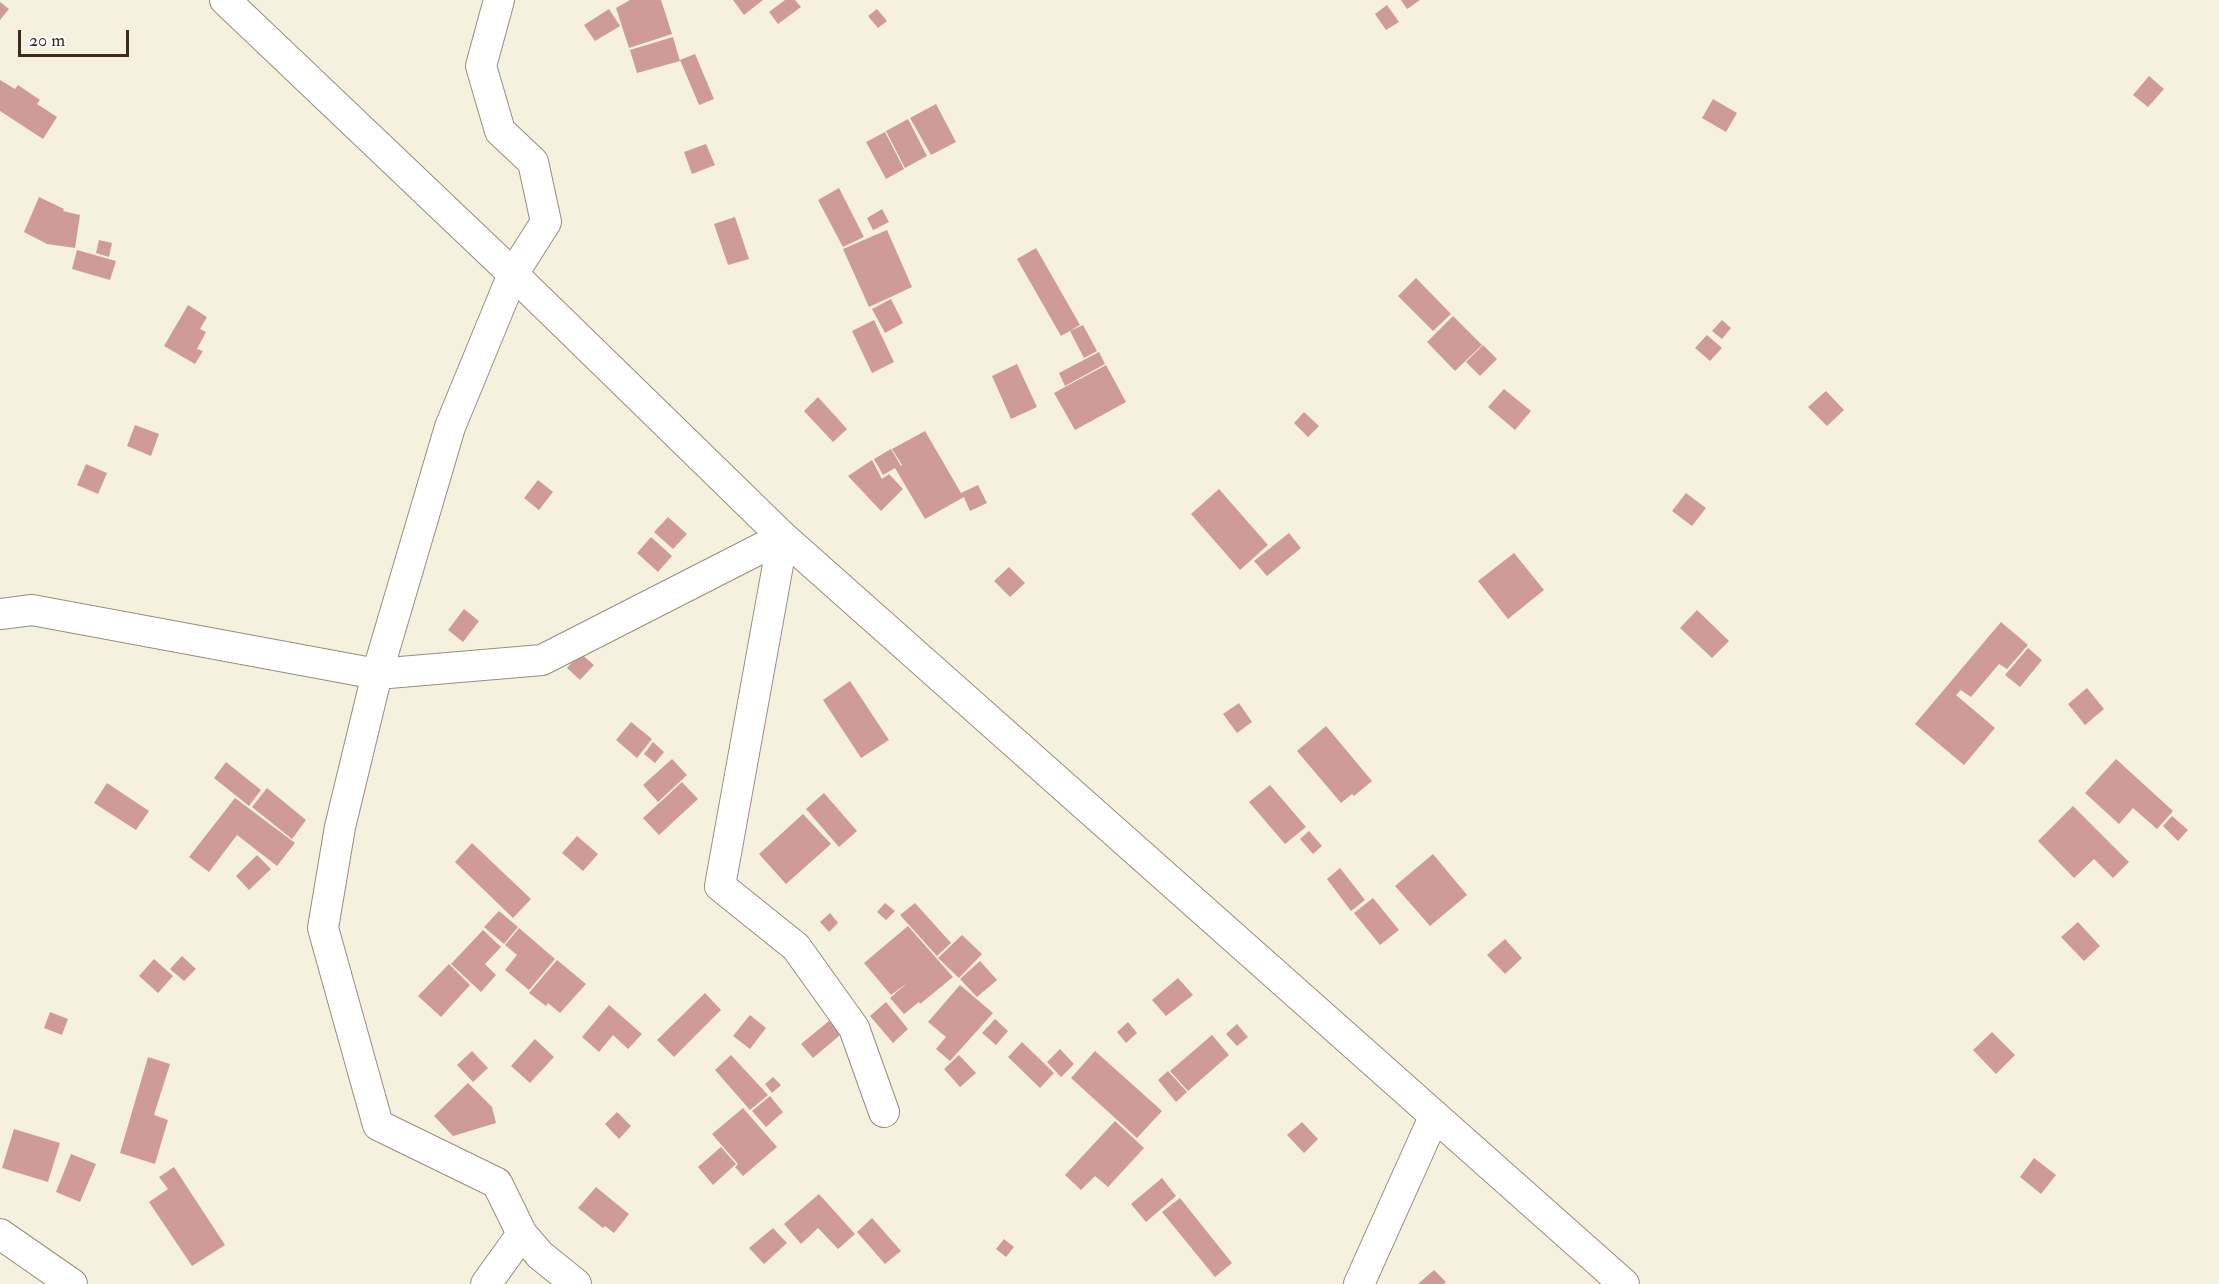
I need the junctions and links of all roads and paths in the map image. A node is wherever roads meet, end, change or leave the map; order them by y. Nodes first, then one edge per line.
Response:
1 (225, 0) edge
2 (499, 0) edge
3 (513, 274) junction
4 (783, 537) junction
5 (0, 614) edge
6 (377, 674) junction
7 (884, 1112) dead end
8 (1434, 1117) junction
9 (0, 1234) edge
10 (522, 1234) junction
11 (72, 1284) edge
12 (486, 1284) edge
13 (576, 1284) edge
14 (1359, 1284) edge
15 (1624, 1284) edge

1 - 3 street
2 - 3 street
3 - 4 street
3 - 6 street
4 - 6 street
4 - 7 street
4 - 8 street
5 - 6 street
6 - 10 street
8 - 14 street
8 - 15 street
9 - 11 street
10 - 12 street
10 - 13 street

